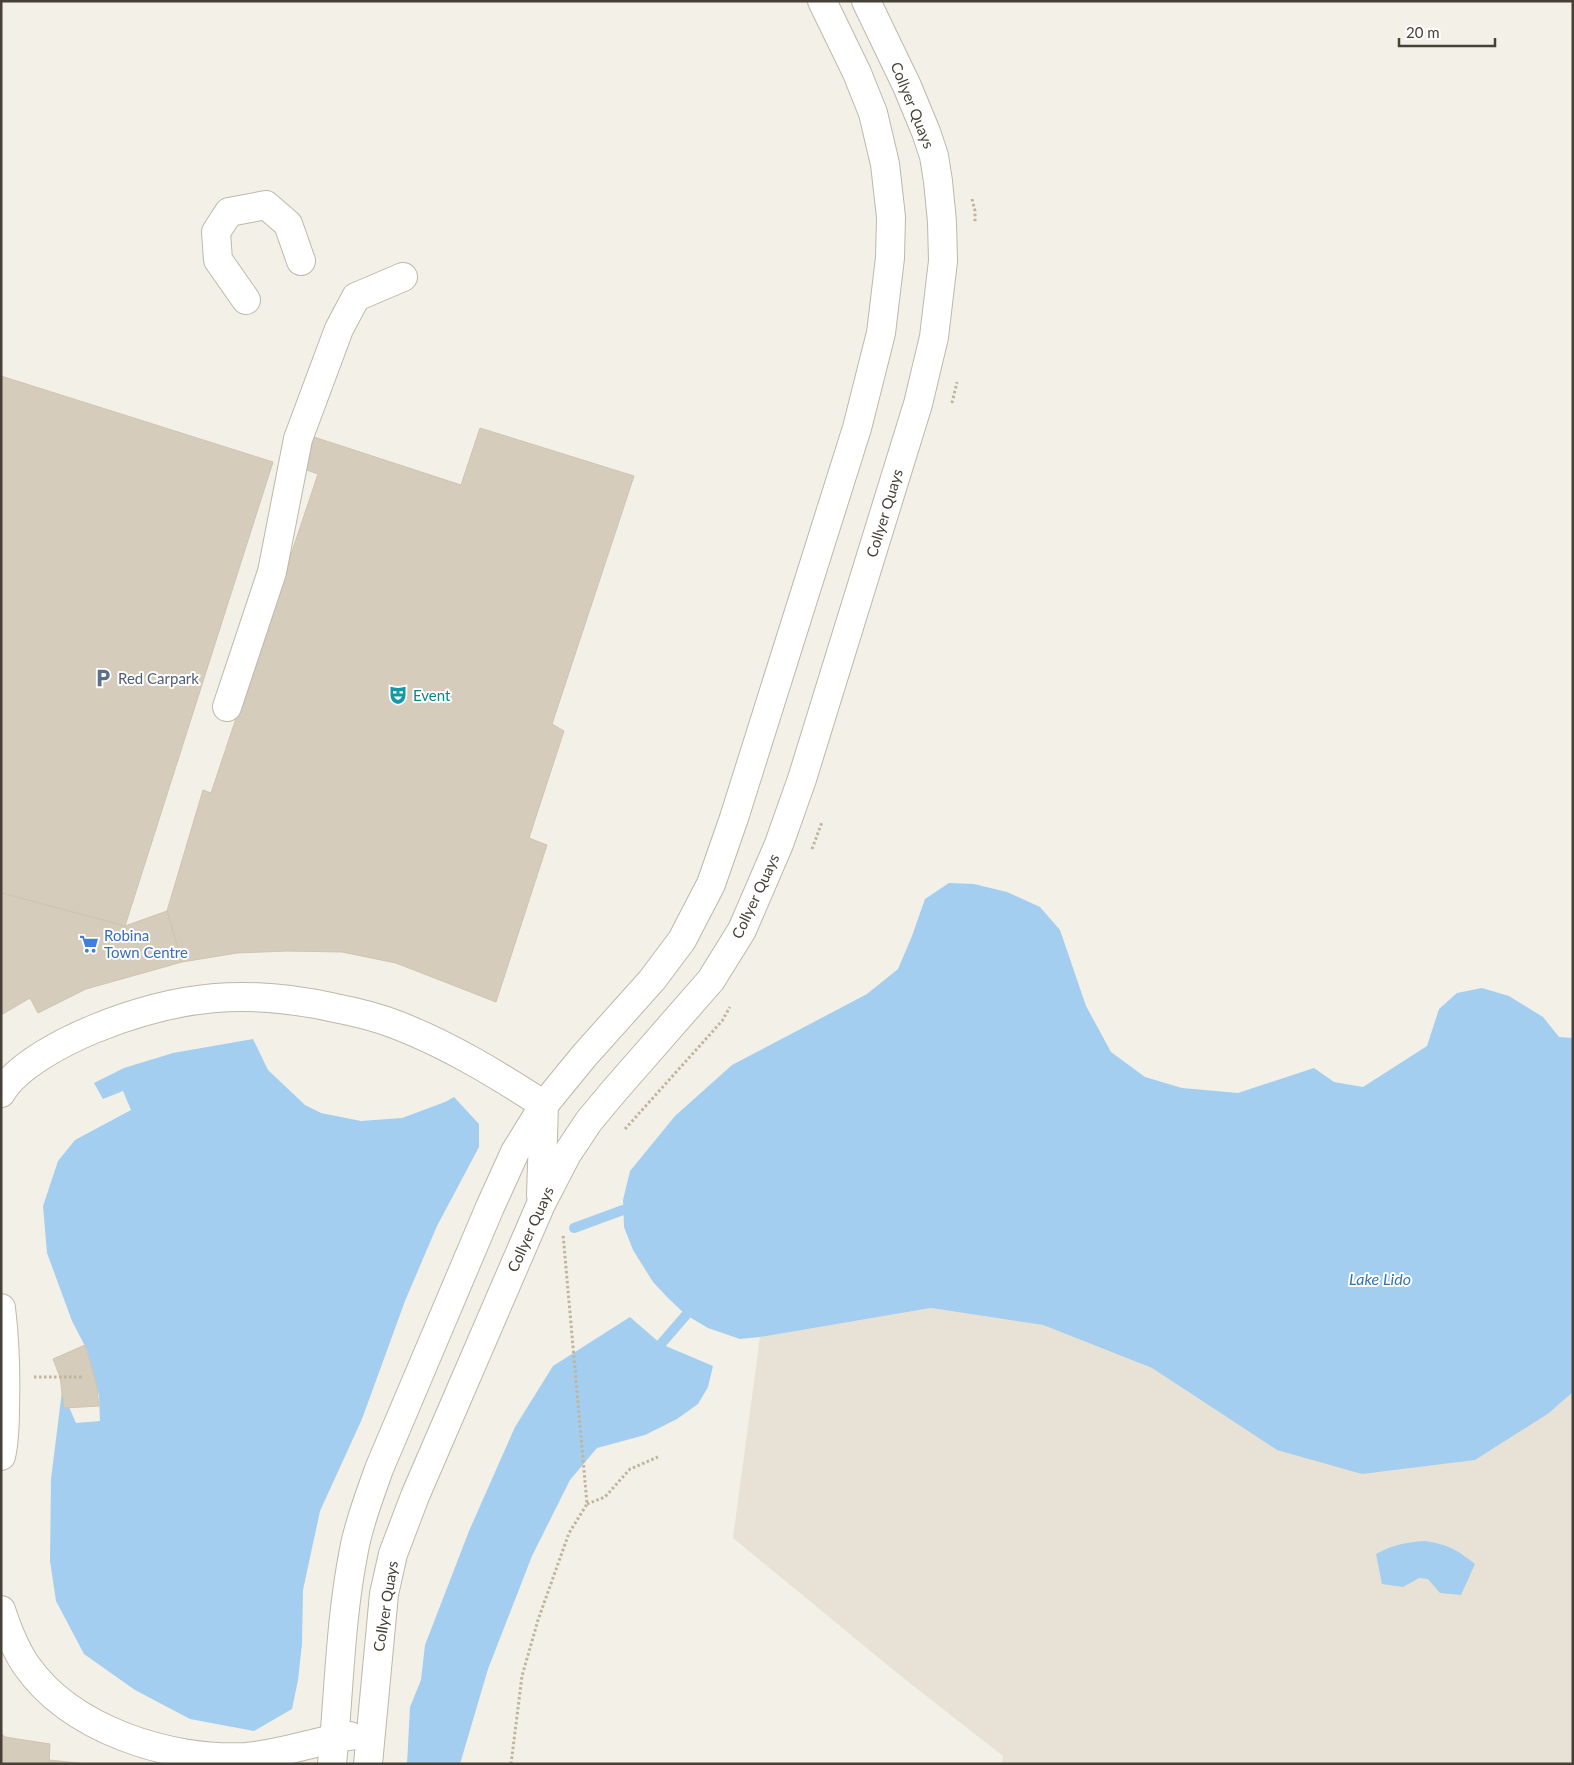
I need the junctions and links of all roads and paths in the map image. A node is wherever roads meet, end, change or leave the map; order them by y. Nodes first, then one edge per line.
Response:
1 (822, 1) edge
2 (866, 1) edge
3 (301, 260) dead end
4 (402, 277) dead end
5 (246, 300) dead end
6 (226, 707) dead end
7 (1, 1093) edge
8 (544, 1105) junction
9 (541, 1204) junction
10 (569, 1305) dead end
11 (1, 1308) edge
12 (83, 1376) dead end
13 (6, 1377) junction
14 (1, 1456) edge
15 (658, 1457) dead end
16 (587, 1504) junction
17 (1, 1610) edge
18 (371, 1732) junction
19 (333, 1751) edge
20 (368, 1764) edge
21 (511, 1764) edge

1 - 8 street
2 - 9 street, Collyer Quays
3 - 5 street
4 - 6 street
7 - 8 street
8 - 9 street
8 - 19 street
9 - 18 street, Collyer Quays
10 - 16 path
11 - 13 street
12 - 13 path
13 - 14 street
15 - 16 path
16 - 21 path
17 - 19 street
18 - 19 street
18 - 20 street, Collyer Quays

